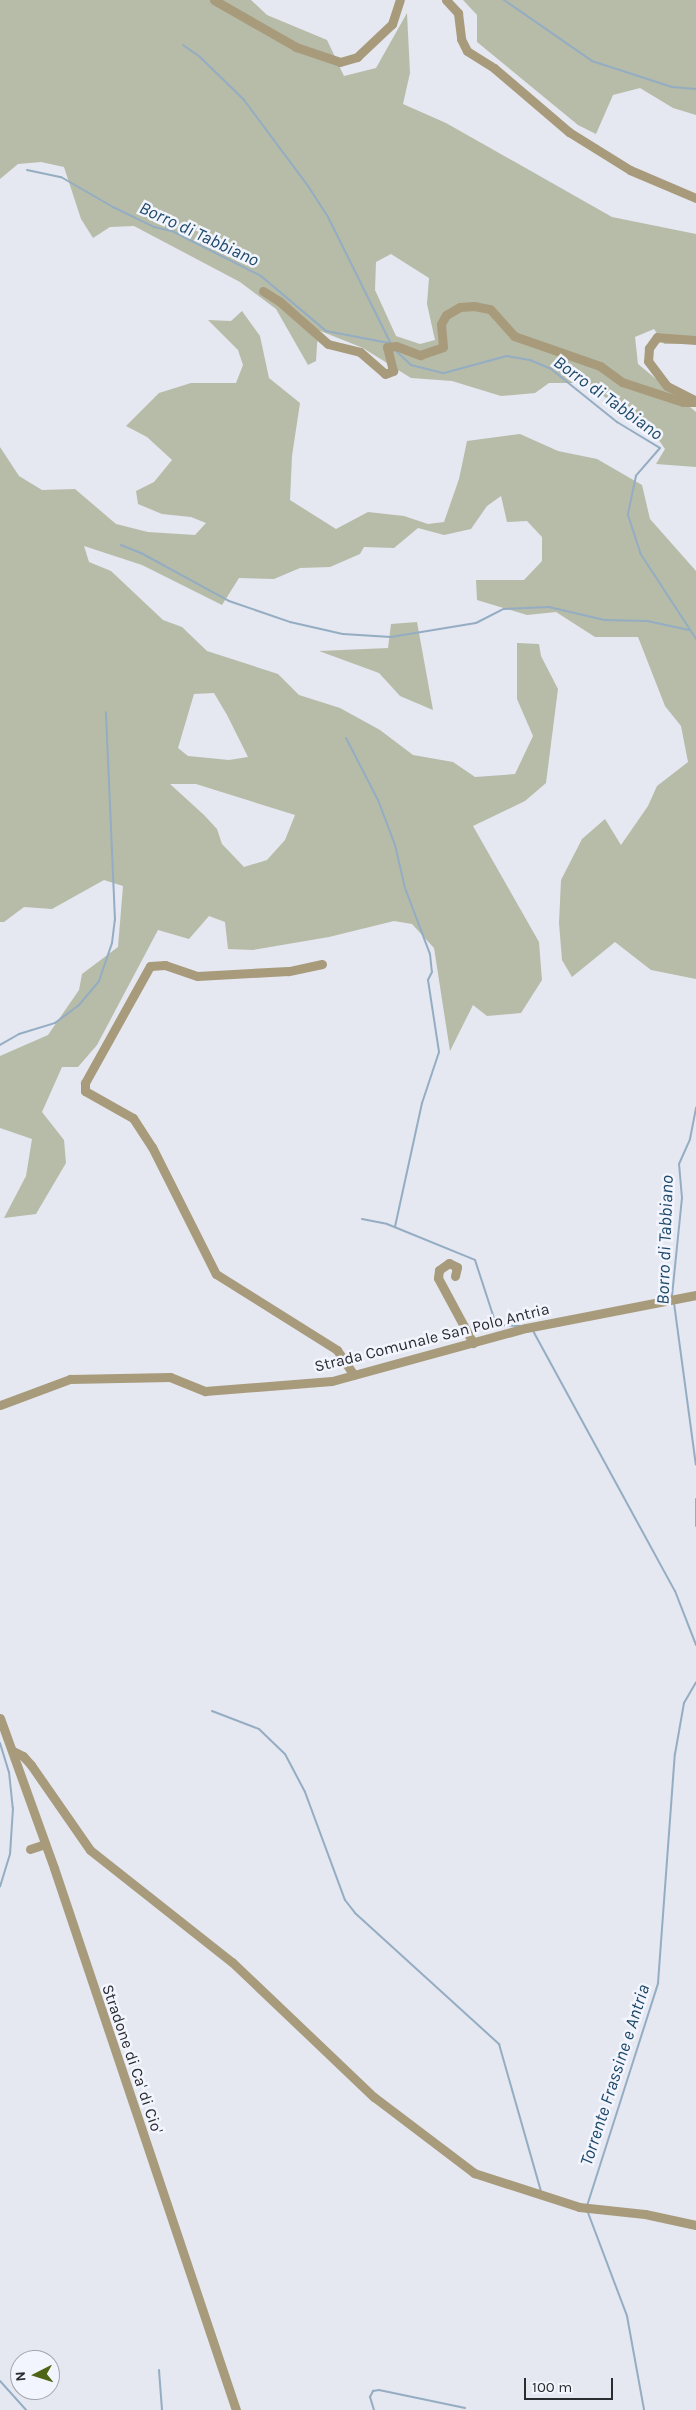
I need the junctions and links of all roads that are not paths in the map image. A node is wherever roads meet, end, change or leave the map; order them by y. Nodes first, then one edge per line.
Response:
1 (214, 0) edge
2 (400, 0) edge
3 (446, 0) edge
4 (696, 198) edge
5 (263, 291) dead end
6 (696, 340) edge
7 (696, 402) edge
8 (322, 964) dead end
9 (456, 1276) dead end
10 (696, 1295) edge
11 (473, 1343) junction
12 (354, 1375) junction
13 (0, 1405) edge
14 (0, 1718) edge
15 (13, 1751) junction
16 (45, 1844) junction
17 (30, 1849) dead end
18 (696, 2225) edge
19 (236, 2410) edge

1 - 2 street
3 - 4 street
5 - 7 street
6 - 7 street
8 - 12 street
9 - 11 street
10 - 11 street, Strada Comunale San Polo Antria
11 - 12 street, Strada Comunale San Polo Antria
12 - 13 street, Strada Comunale San Polo Antria
14 - 15 street, Stradone di Ca' di Cio'
15 - 16 street, Stradone di Ca' di Cio'
15 - 18 street
16 - 17 street
16 - 19 street, Stradone di Ca' di Cio'

